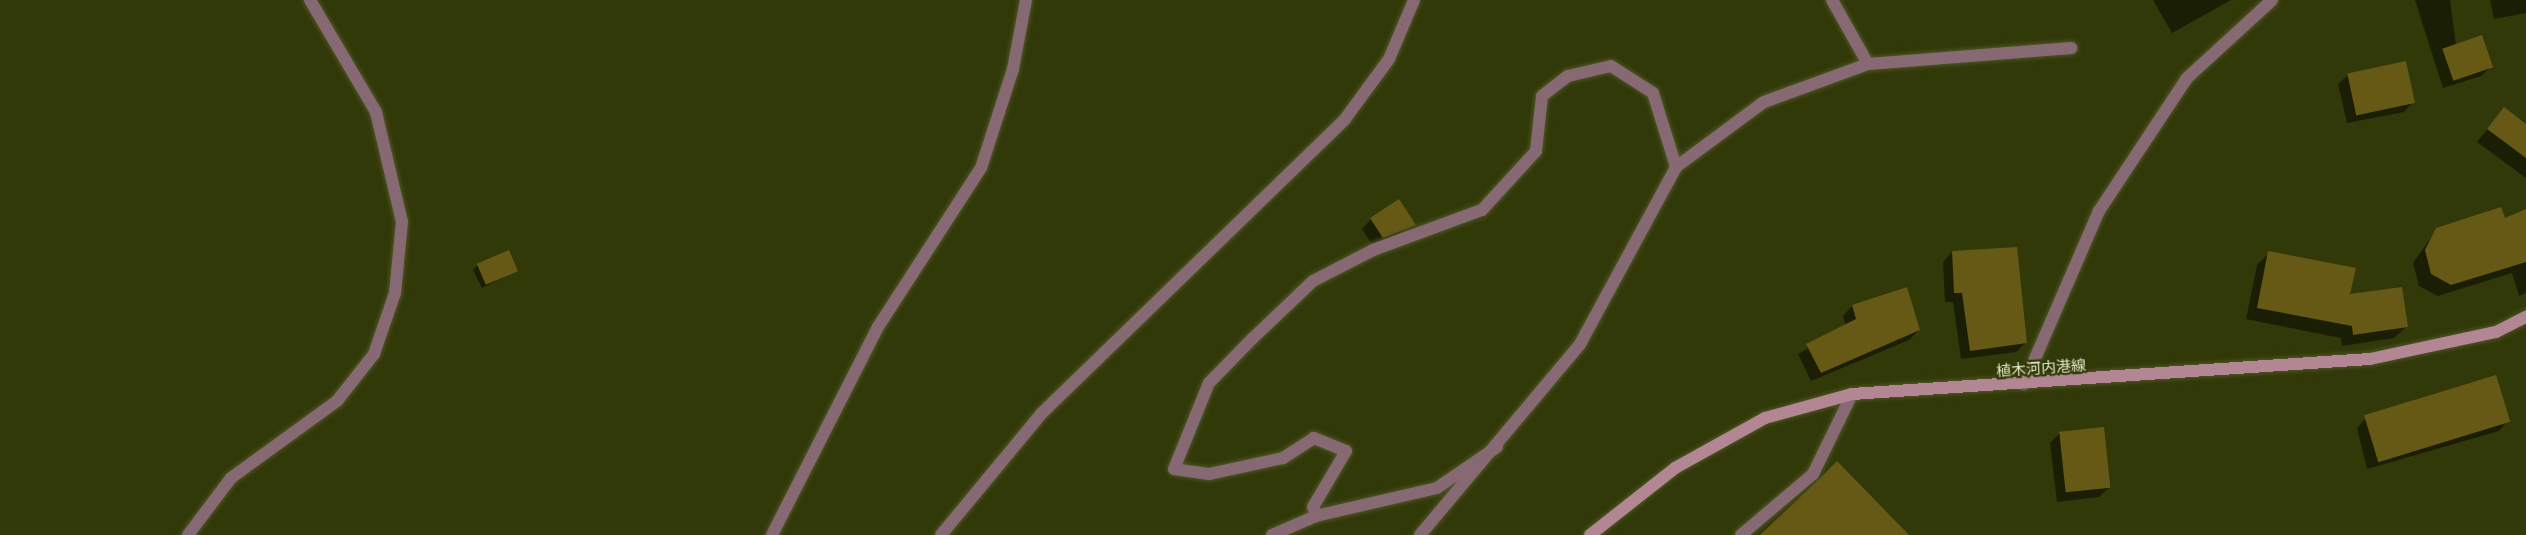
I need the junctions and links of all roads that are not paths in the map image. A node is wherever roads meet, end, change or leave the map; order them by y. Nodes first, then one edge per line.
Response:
1 (309, 0) edge
2 (1026, 0) edge
3 (1414, 0) edge
4 (1832, 0) edge
5 (2272, 0) edge
6 (2071, 48) dead end
7 (1868, 64) junction
8 (1676, 167) junction
9 (2526, 317) edge
10 (2024, 384) junction
11 (1852, 394) junction
12 (1497, 447) junction
13 (1317, 516) junction
14 (188, 535) edge
15 (772, 535) edge
16 (941, 535) edge
17 (1272, 535) edge
18 (1420, 535) edge
19 (1590, 535) edge
20 (1741, 535) edge

1 - 14 street
2 - 15 street
3 - 16 street
4 - 7 street
5 - 10 street
6 - 7 street
7 - 8 street
8 - 12 street
8 - 13 street
9 - 10 main road, 植木河内港線
10 - 11 main road, 植木河内港線
11 - 19 main road, 植木河内港線
11 - 20 street
12 - 13 street
12 - 18 street
13 - 17 street

